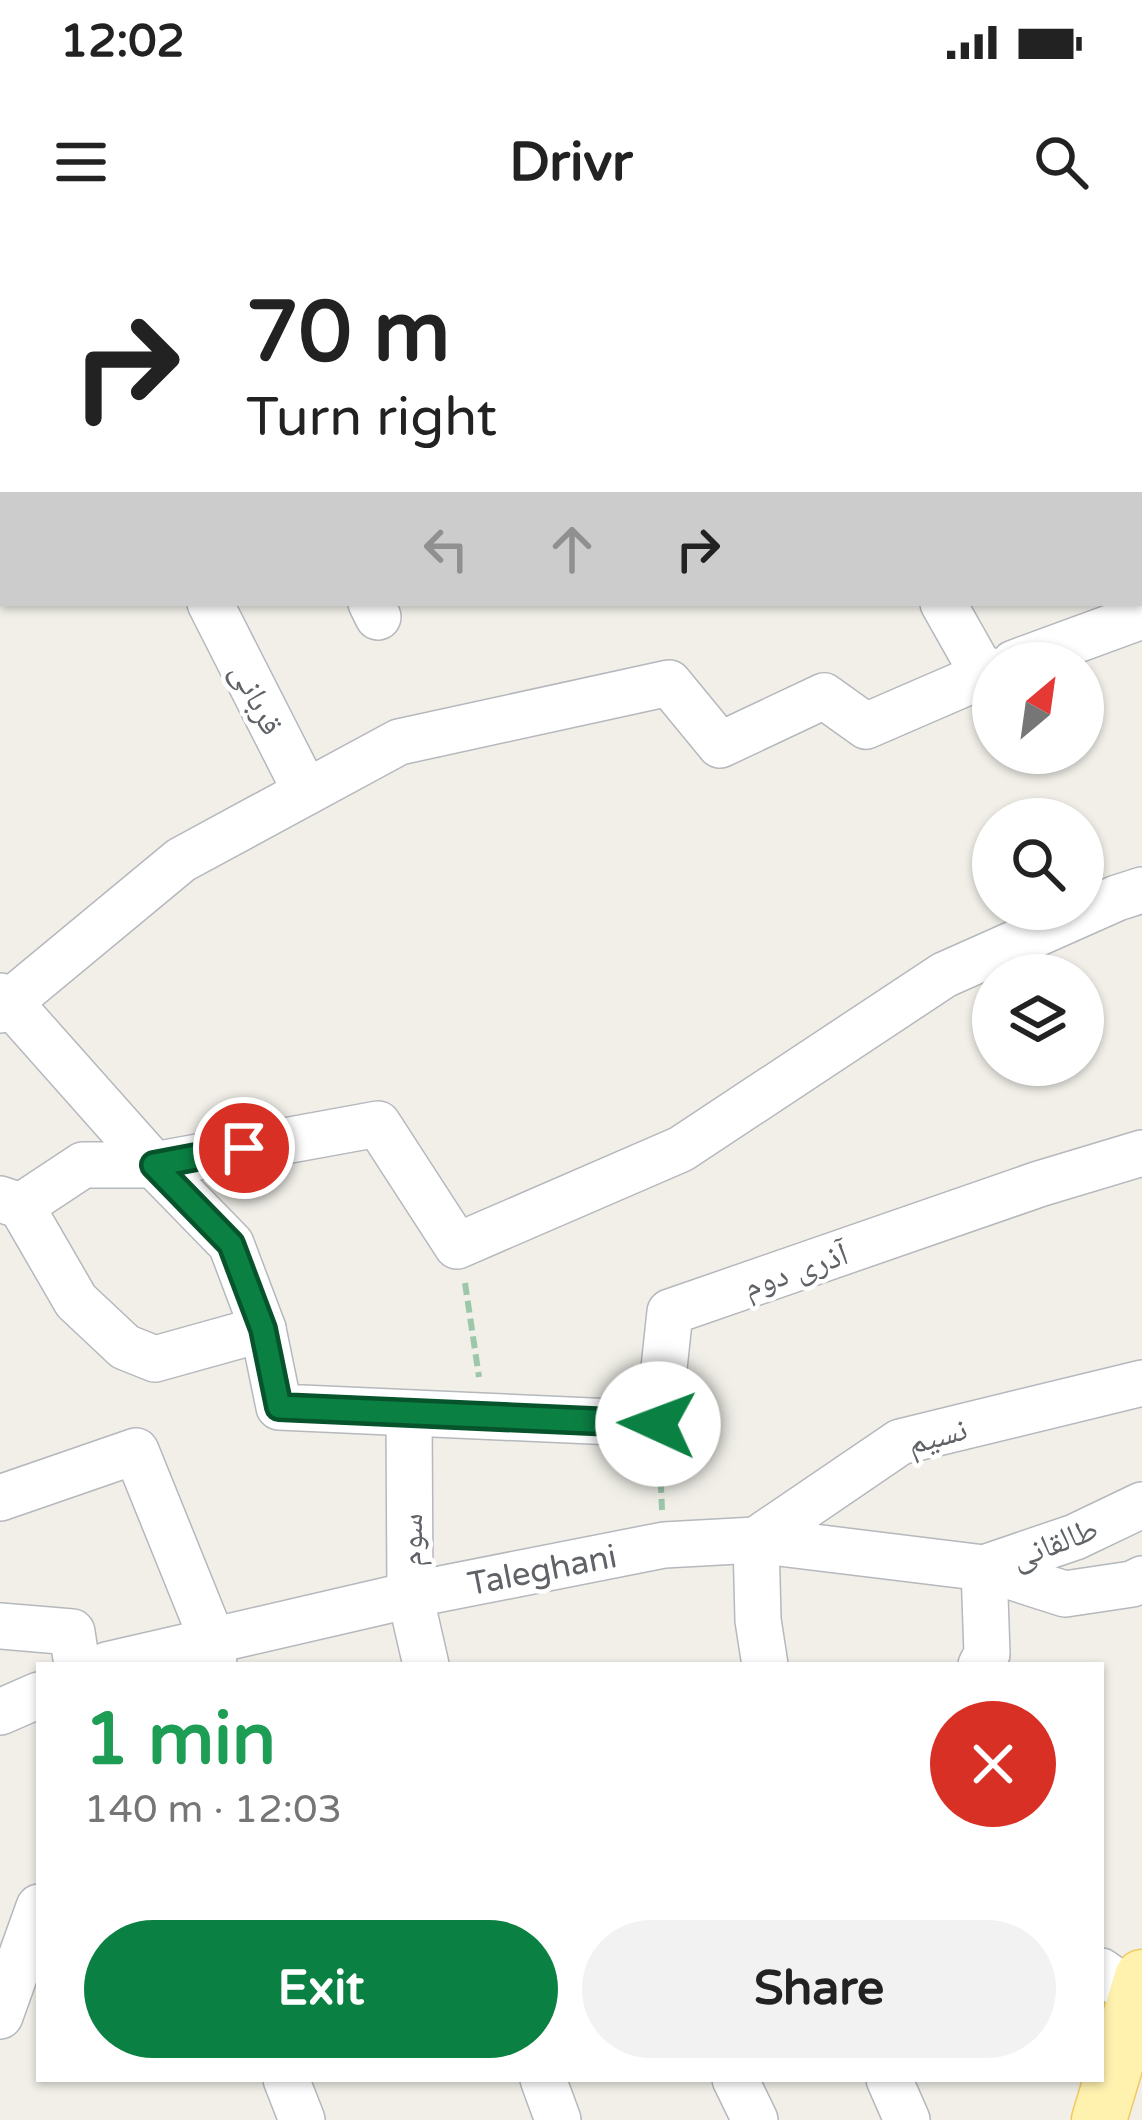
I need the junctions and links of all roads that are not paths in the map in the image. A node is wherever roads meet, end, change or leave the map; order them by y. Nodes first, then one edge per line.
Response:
1 (212, 606) edge
2 (945, 606) edge
3 (1142, 616) edge
4 (975, 642) edge
5 (1071, 642) edge
6 (972, 680) edge
7 (306, 792) junction
8 (1142, 890) edge
9 (3, 1003) edge
10 (1142, 1153) edge
11 (154, 1165) junction
12 (10, 1202) edge
13 (263, 1329) junction
14 (1142, 1383) edge
15 (409, 1413) junction
16 (0, 1498) edge
17 (1142, 1505) edge
18 (756, 1540) junction
19 (984, 1568) junction
20 (1142, 1579) edge
21 (410, 1595) junction
22 (0, 1626) edge
23 (213, 1652) edge
24 (77, 1662) edge
25 (131, 1662) edge
26 (425, 1662) edge
27 (765, 1662) edge
28 (982, 1662) edge
29 (36, 1696) edge
30 (0, 1712) edge
31 (36, 1915) edge
32 (1126, 1982) edge
33 (0, 2016) edge
34 (287, 2082) edge
35 (544, 2082) edge
36 (736, 2082) edge
37 (890, 2082) edge
38 (302, 2120) edge
39 (558, 2120) edge
40 (755, 2120) edge
41 (908, 2120) edge
42 (1099, 2120) edge

1 - 7 street, قربانی
2 - 4 street
3 - 5 street
6 - 7 street
7 - 9 street
8 - 11 street
9 - 11 street
10 - 15 street, آذری دوم
11 - 12 street
11 - 13 street
12 - 13 street
13 - 15 street
14 - 18 street, نسیم
15 - 21 street, سوم
16 - 23 street
17 - 19 street, طالقانی
18 - 19 street, Taleghani
18 - 21 street, Taleghani
18 - 27 street
19 - 20 street, طالقانی
19 - 28 street
21 - 23 street, Taleghani
21 - 26 street, سوم
22 - 24 street
23 - 25 street, Taleghani
29 - 30 street
31 - 33 street
32 - 42 main road
34 - 38 street
35 - 39 street
36 - 40 street
37 - 41 street

